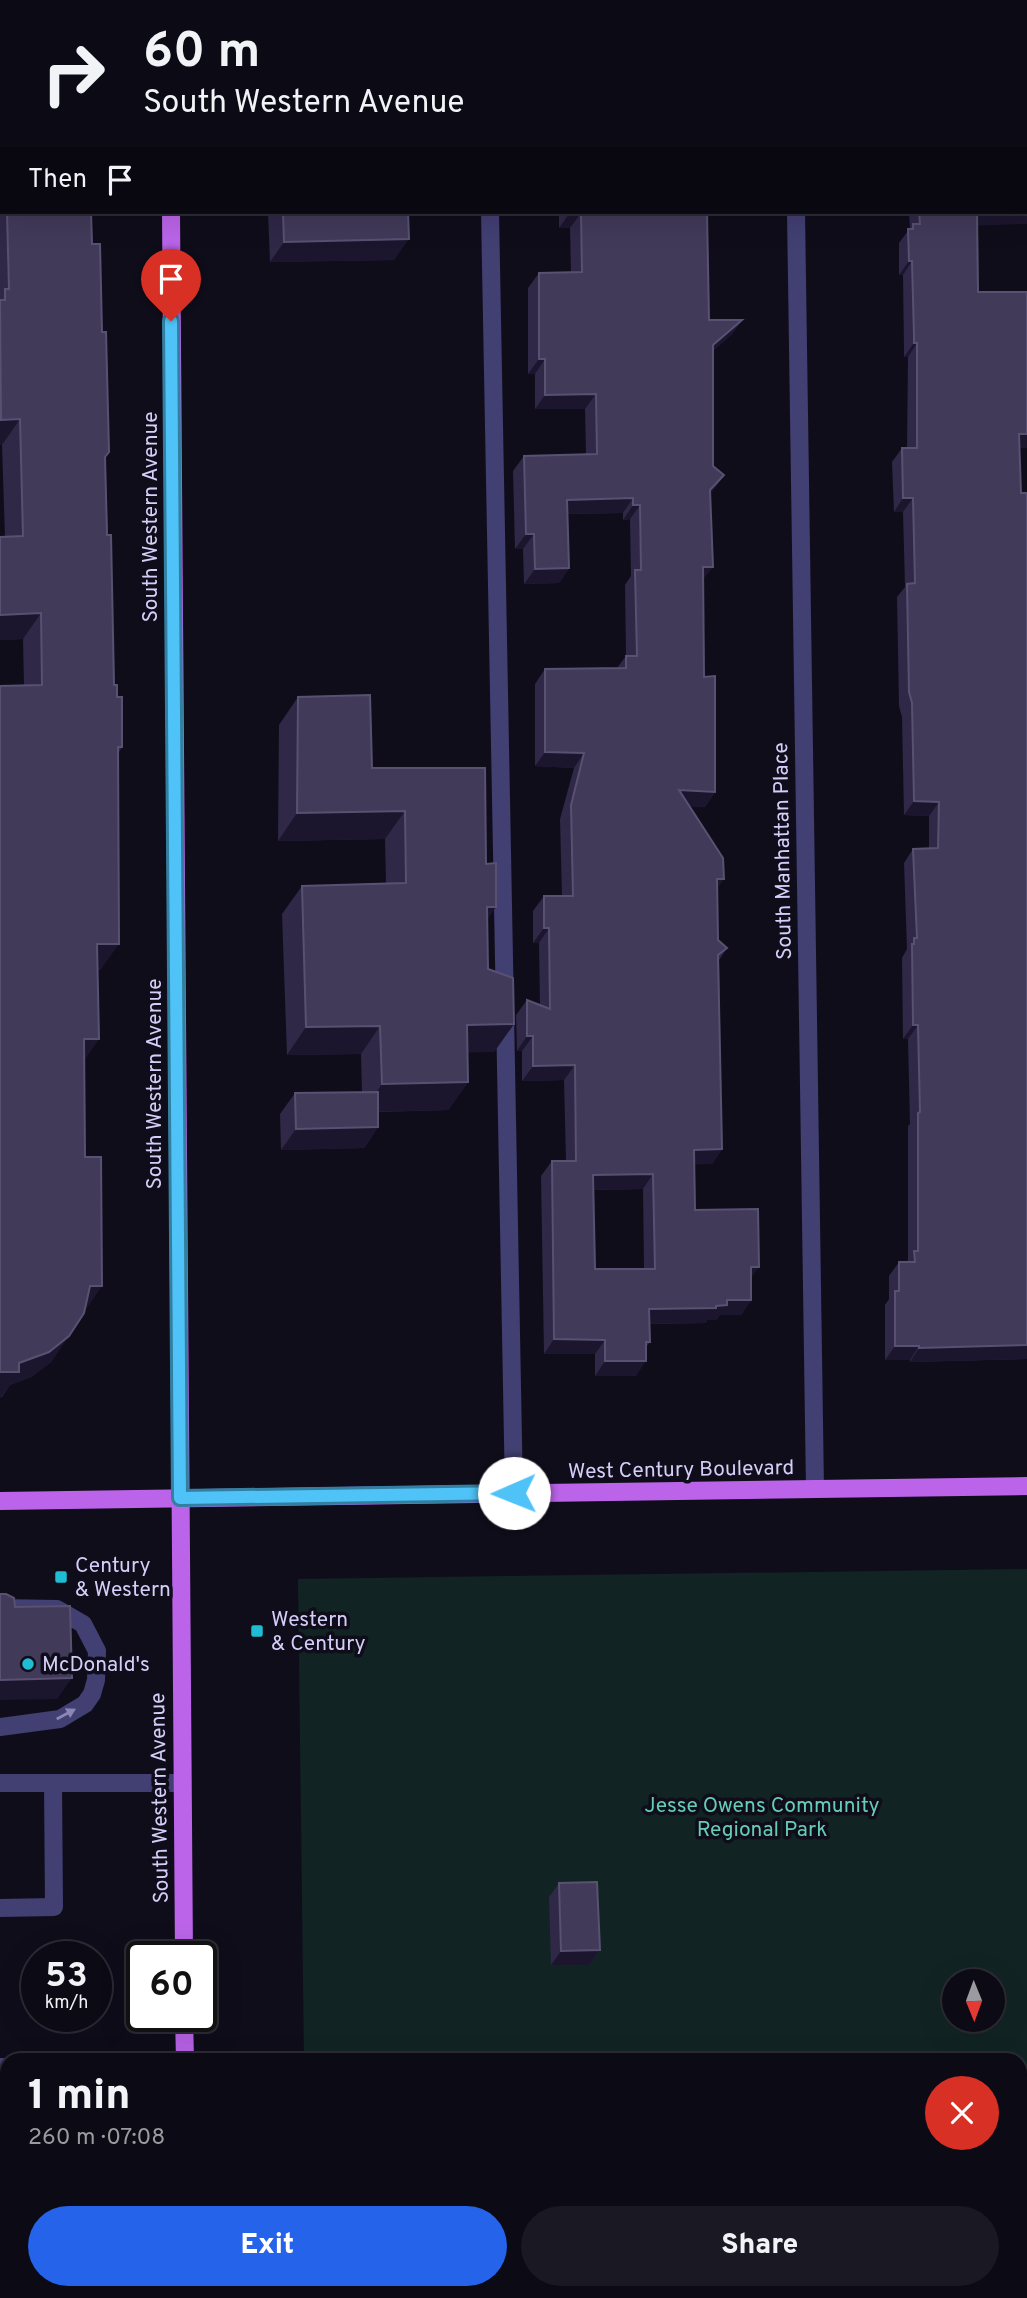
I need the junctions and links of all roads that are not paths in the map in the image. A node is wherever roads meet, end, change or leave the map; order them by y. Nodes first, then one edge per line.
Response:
1 (170, 214) edge
2 (490, 214) edge
3 (796, 214) edge
4 (1027, 1486) edge
5 (814, 1489) junction
6 (514, 1493) junction
7 (180, 1498) junction
8 (0, 1501) edge
9 (0, 1608) edge
10 (0, 1727) edge
11 (0, 1783) edge
12 (53, 1783) junction
13 (181, 1783) junction
14 (0, 1908) edge
15 (184, 1941) edge
16 (184, 2032) edge
17 (185, 2053) edge

1 - 7 main road, South Western Avenue
2 - 6 street
3 - 5 street, South Manhattan Place
4 - 5 main road, West Century Boulevard
5 - 6 main road, West Century Boulevard
6 - 7 main road, West Century Boulevard
7 - 8 main road, West Century Boulevard
7 - 13 main road, South Western Avenue
10 -> 9 street
11 - 12 street
12 - 13 street
12 - 14 street
13 - 15 main road, South Western Avenue
16 - 17 main road

